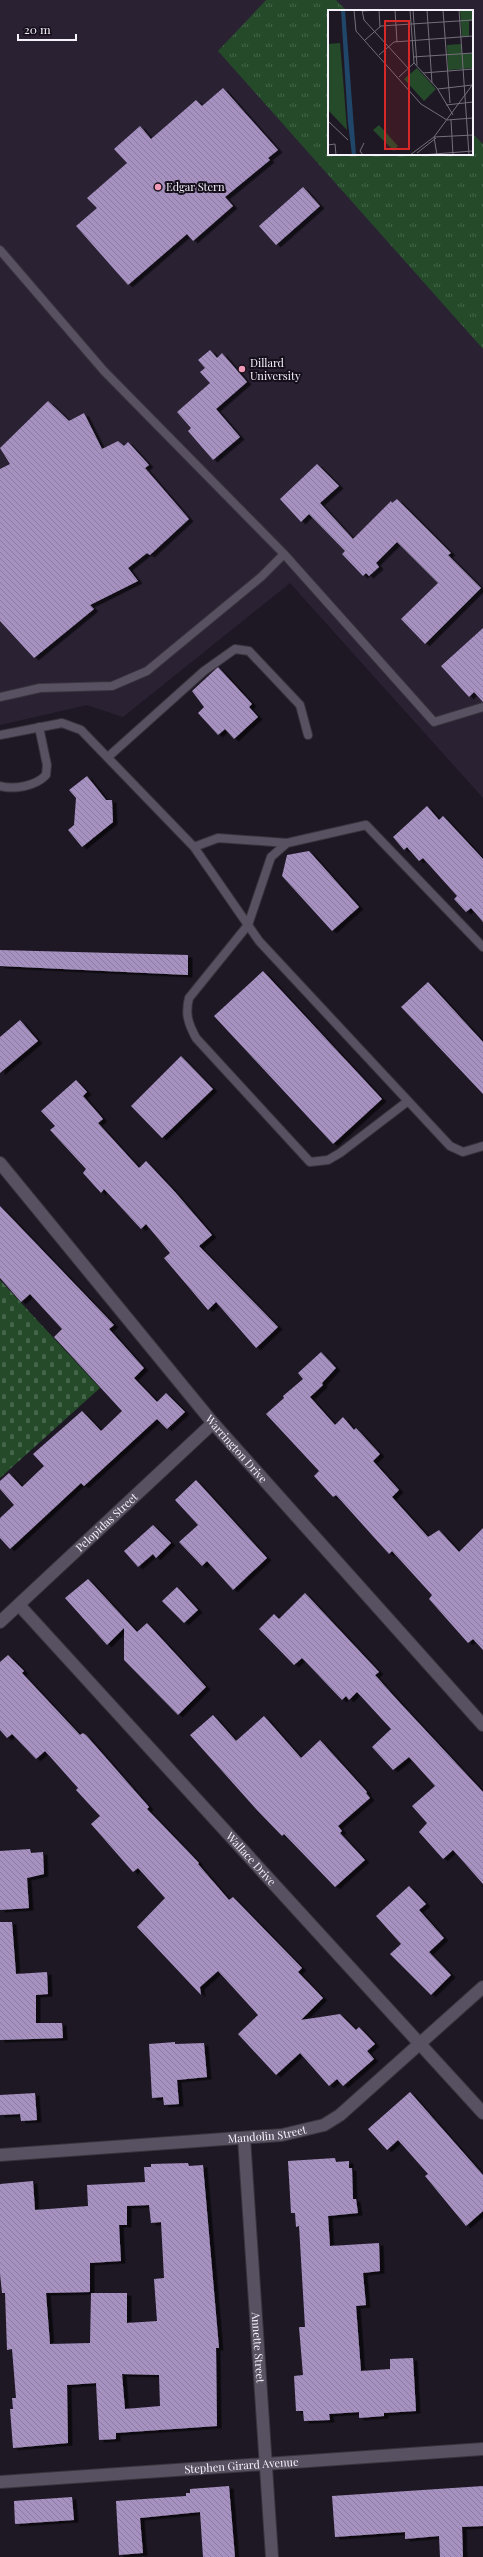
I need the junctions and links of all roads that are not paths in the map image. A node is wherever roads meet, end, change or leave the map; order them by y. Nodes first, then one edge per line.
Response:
1 (0, 250) edge
2 (284, 554) junction
3 (0, 697) edge
4 (483, 707) edge
5 (39, 727) junction
6 (0, 735) edge
7 (308, 735) dead end
8 (108, 757) junction
9 (0, 786) edge
10 (287, 843) junction
11 (194, 847) junction
12 (248, 925) junction
13 (483, 947) edge
14 (408, 1101) junction
15 (483, 1146) edge
16 (0, 1163) edge
17 (214, 1423) junction
18 (19, 1605) junction
19 (0, 1622) edge
20 (483, 1725) edge
21 (483, 1987) edge
22 (420, 2045) junction
23 (483, 2113) edge
24 (244, 2138) junction
25 (0, 2155) edge
26 (483, 2450) edge
27 (266, 2464) junction
28 (0, 2482) edge
29 (272, 2557) edge

1 - 2 lane
2 - 3 lane
2 - 4 lane
5 - 6 lane
5 - 8 lane
5 - 9 lane
7 - 8 lane
8 - 11 lane
10 - 11 lane
10 - 12 lane
10 - 13 lane
11 - 12 lane
12 - 14 lane
12 - 14 lane
14 - 15 lane
16 - 17 street, Warrington Drive
17 - 18 street, Pelopidas Street
17 - 20 street, Warrington Drive
18 - 19 street, Pelopidas Street
18 - 22 street, Wallace Drive
21 - 22 street, Mandolin Street
22 - 23 street, Wallace Drive
22 - 24 street, Mandolin Street
24 - 25 street, Mandolin Street
24 - 27 street, Annette Street
26 - 27 street, Stephen Girard Avenue
27 - 28 street, Stephen Girard Avenue
27 - 29 street, Annette Street

